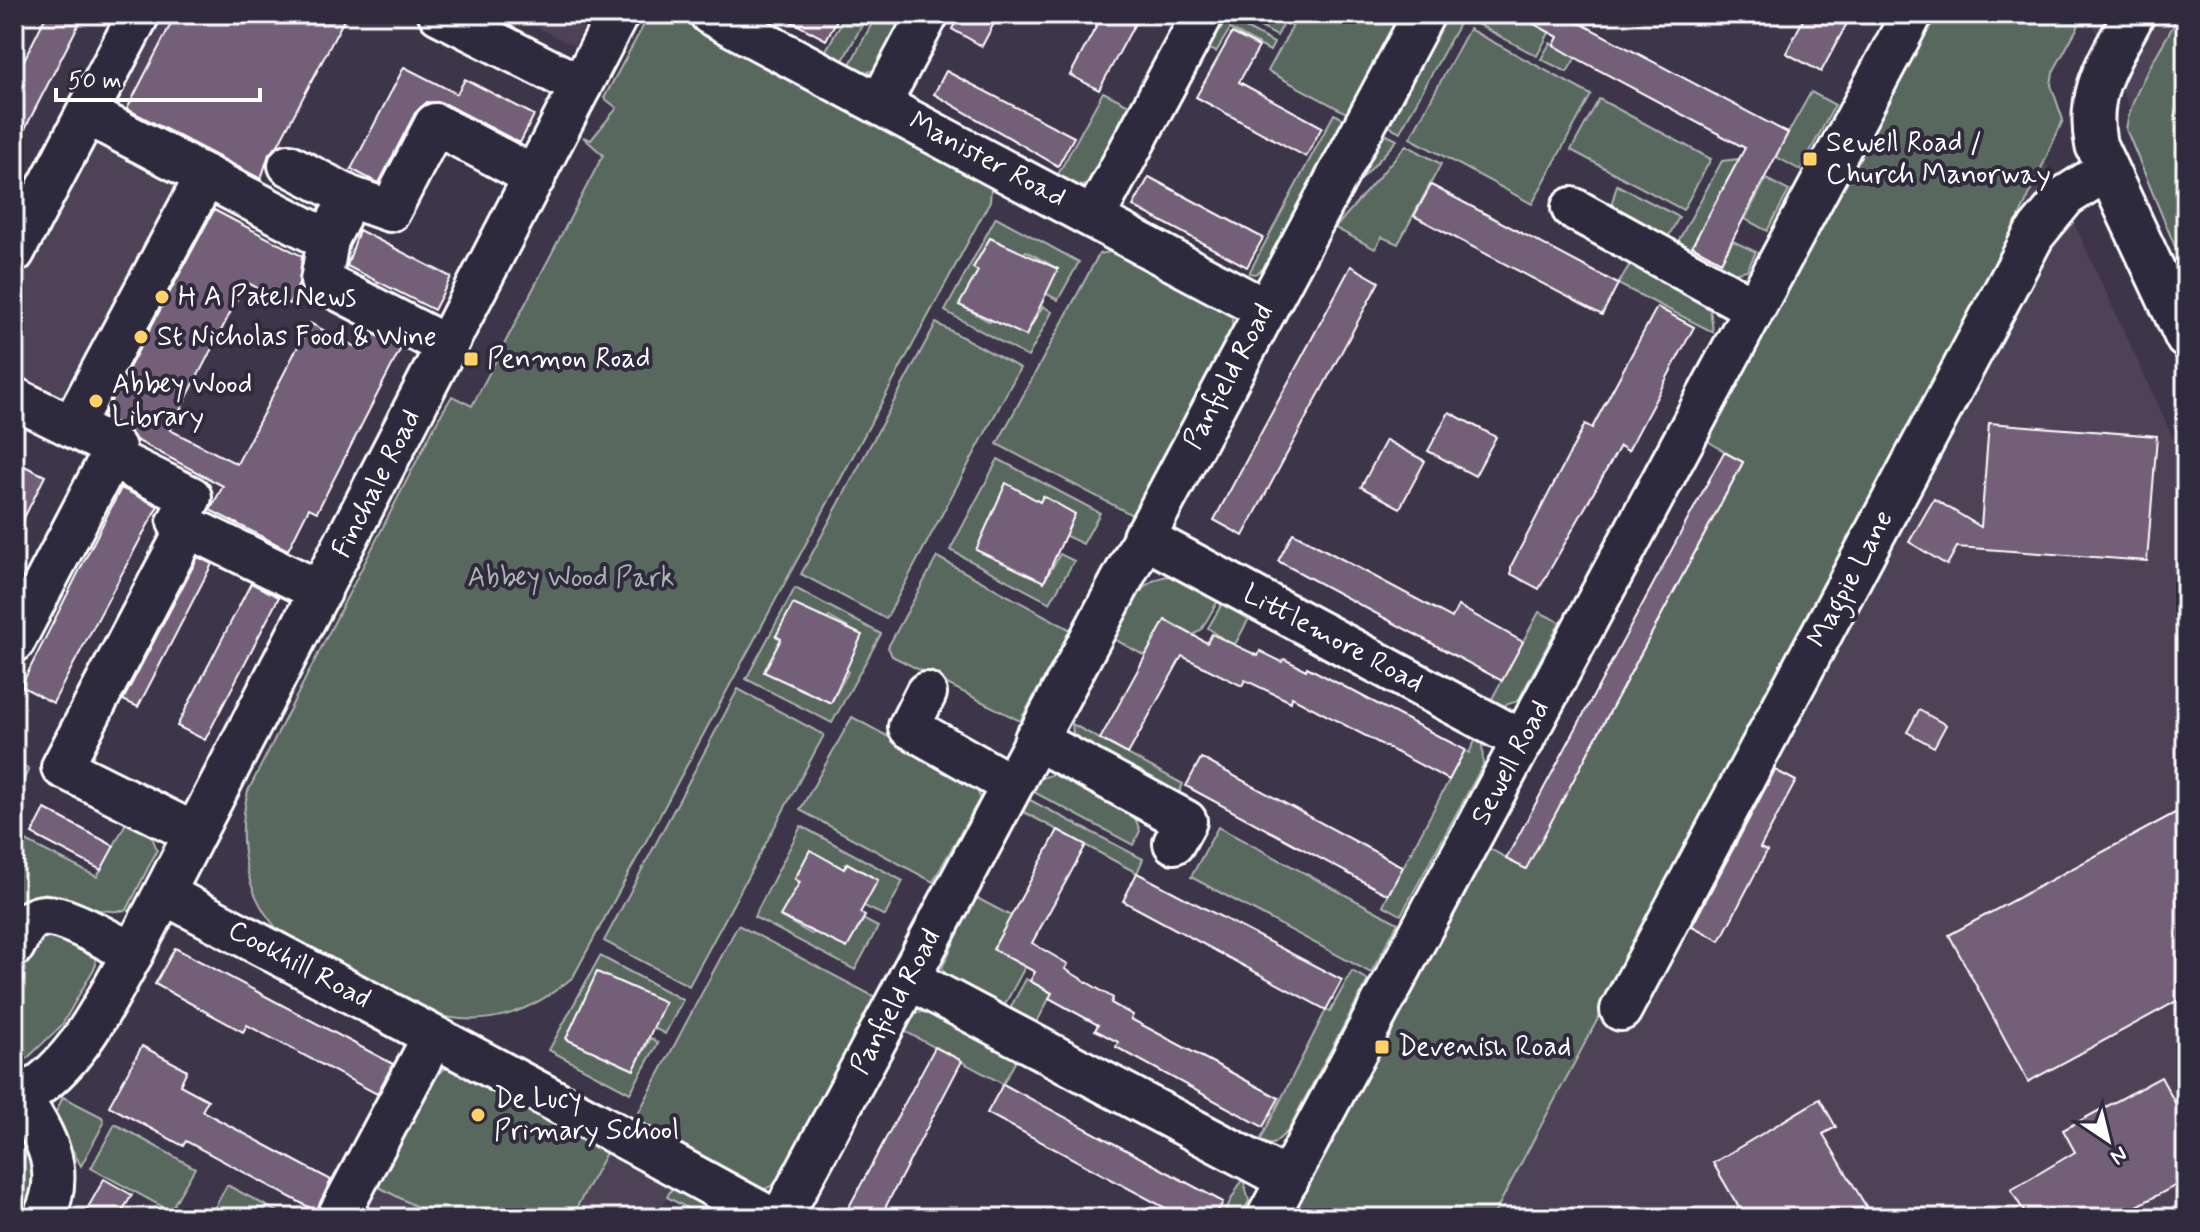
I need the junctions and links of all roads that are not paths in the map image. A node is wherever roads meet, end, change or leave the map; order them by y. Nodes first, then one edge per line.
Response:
1 (139, 14) edge
2 (439, 14) edge
3 (618, 14) edge
4 (710, 14) edge
5 (928, 14) edge
6 (1203, 14) edge
7 (1424, 14) edge
8 (1912, 14) edge
9 (2134, 14) edge
10 (581, 86) junction
11 (880, 104) junction
12 (87, 114) junction
13 (2107, 170) junction
14 (206, 176) junction
15 (535, 177) junction
16 (350, 197) junction
17 (266, 208) junction
18 (1572, 208) dead end
19 (1094, 217) junction
20 (328, 240) junction
21 (14, 252) edge
22 (1754, 308) junction
23 (1266, 310) junction
24 (2186, 338) edge
25 (447, 346) junction
26 (14, 398) edge
27 (72, 426) junction
28 (110, 457) junction
29 (1143, 537) junction
30 (179, 544) dead end
31 (321, 592) junction
32 (14, 642) edge
33 (926, 693) dead end
34 (1035, 739) junction
35 (1523, 741) junction
36 (1011, 785) junction
37 (194, 833) junction
38 (1174, 843) dead end
39 (165, 894) junction
40 (14, 946) edge
41 (133, 953) junction
42 (909, 979) junction
43 (1621, 1010) dead end
44 (433, 1037) junction
45 (17, 1100) edge
46 (1288, 1180) junction
47 (43, 1218) edge
48 (337, 1218) edge
49 (771, 1218) edge
50 (781, 1218) edge
51 (1267, 1218) edge

1 - 12 street
2 - 10 street
3 - 10 street, Finchale Road
4 - 11 street, Manister Road
5 - 11 street, Manister Road
6 - 19 street, Manister Road
7 - 23 street, Panfield Road
8 - 22 street, Sewell Road
9 - 13 street
10 - 15 street, Finchale Road
11 - 19 street, Manister Road
12 - 14 street
12 - 21 street
13 - 24 street
13 - 43 street, Magpie Lane
14 - 17 street
14 - 27 street
15 - 16 street
15 - 25 street, Finchale Road
16 - 17 street
16 - 20 street
17 - 20 street
18 - 22 street
19 - 23 street, Manister Road
20 - 25 street
22 - 35 street, Sewell Road
23 - 29 street, Panfield Road
25 - 31 street, Finchale Road
26 - 27 street
27 - 28 street
28 - 31 street
28 - 32 street
29 - 34 street, Panfield Road
29 - 35 street, Littlemore Road
30 - 37 street
31 - 37 street, Finchale Road
33 - 36 street
34 - 36 street, Panfield Road
34 - 38 street
35 - 46 street, Sewell Road
36 - 42 street, Panfield Road
37 - 39 street, Finchale Road
39 - 41 street, Finchale Road
39 - 44 street, Cookhill Road
40 - 41 street
41 - 45 street, Finchale Road
42 - 46 street
42 - 50 street, Panfield Road
44 - 48 street
44 - 49 street, Cookhill Road
45 - 47 street, Finchale Road
46 - 51 street, Sewell Road

